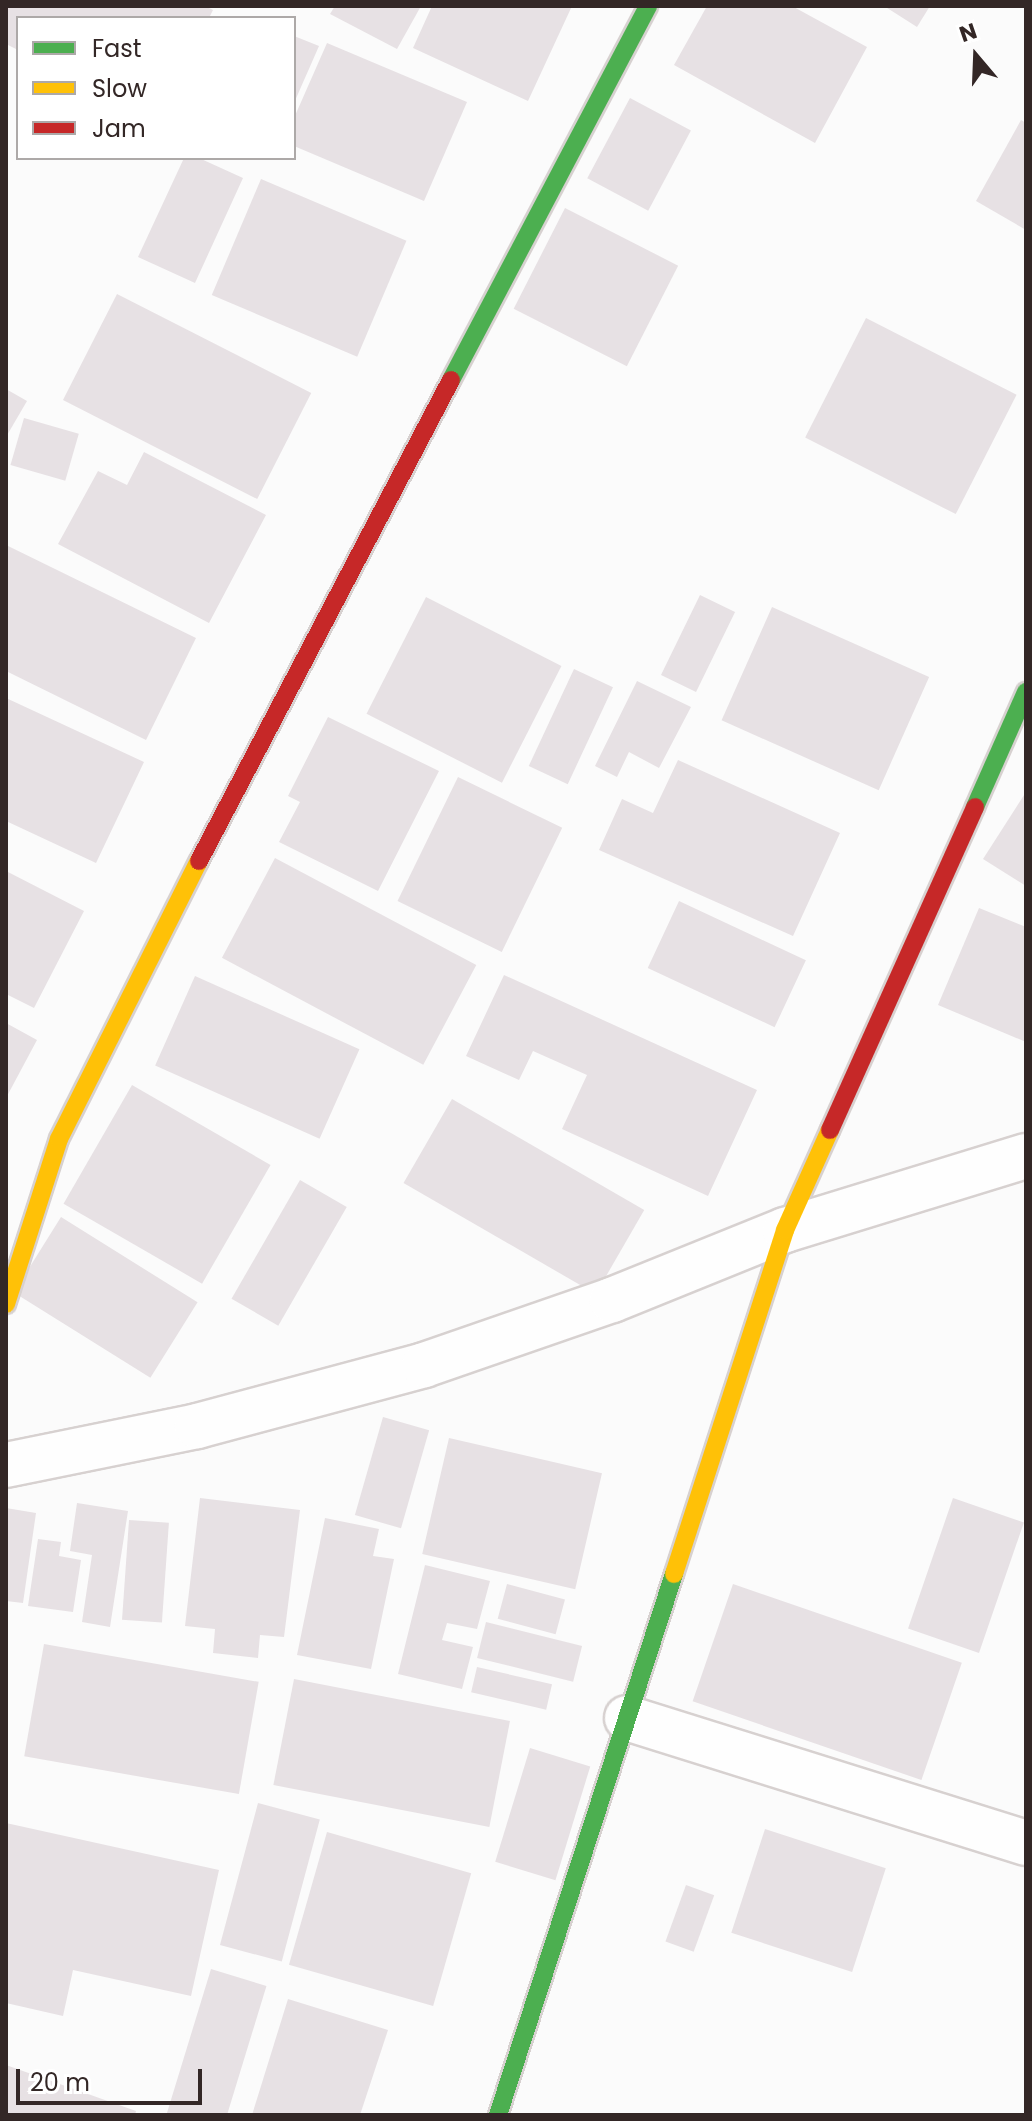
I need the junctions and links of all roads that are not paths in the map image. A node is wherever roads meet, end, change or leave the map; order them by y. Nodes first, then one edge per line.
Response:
1 (648, 6) edge
2 (1026, 692) edge
3 (1026, 1156) edge
4 (785, 1230) junction
5 (6, 1304) edge
6 (6, 1465) edge
7 (627, 1718) junction
8 (1026, 1843) edge
9 (498, 2115) edge

1 - 5 street
2 - 4 street
3 - 4 street
4 - 6 street
4 - 7 street
7 - 8 street
7 - 9 street

